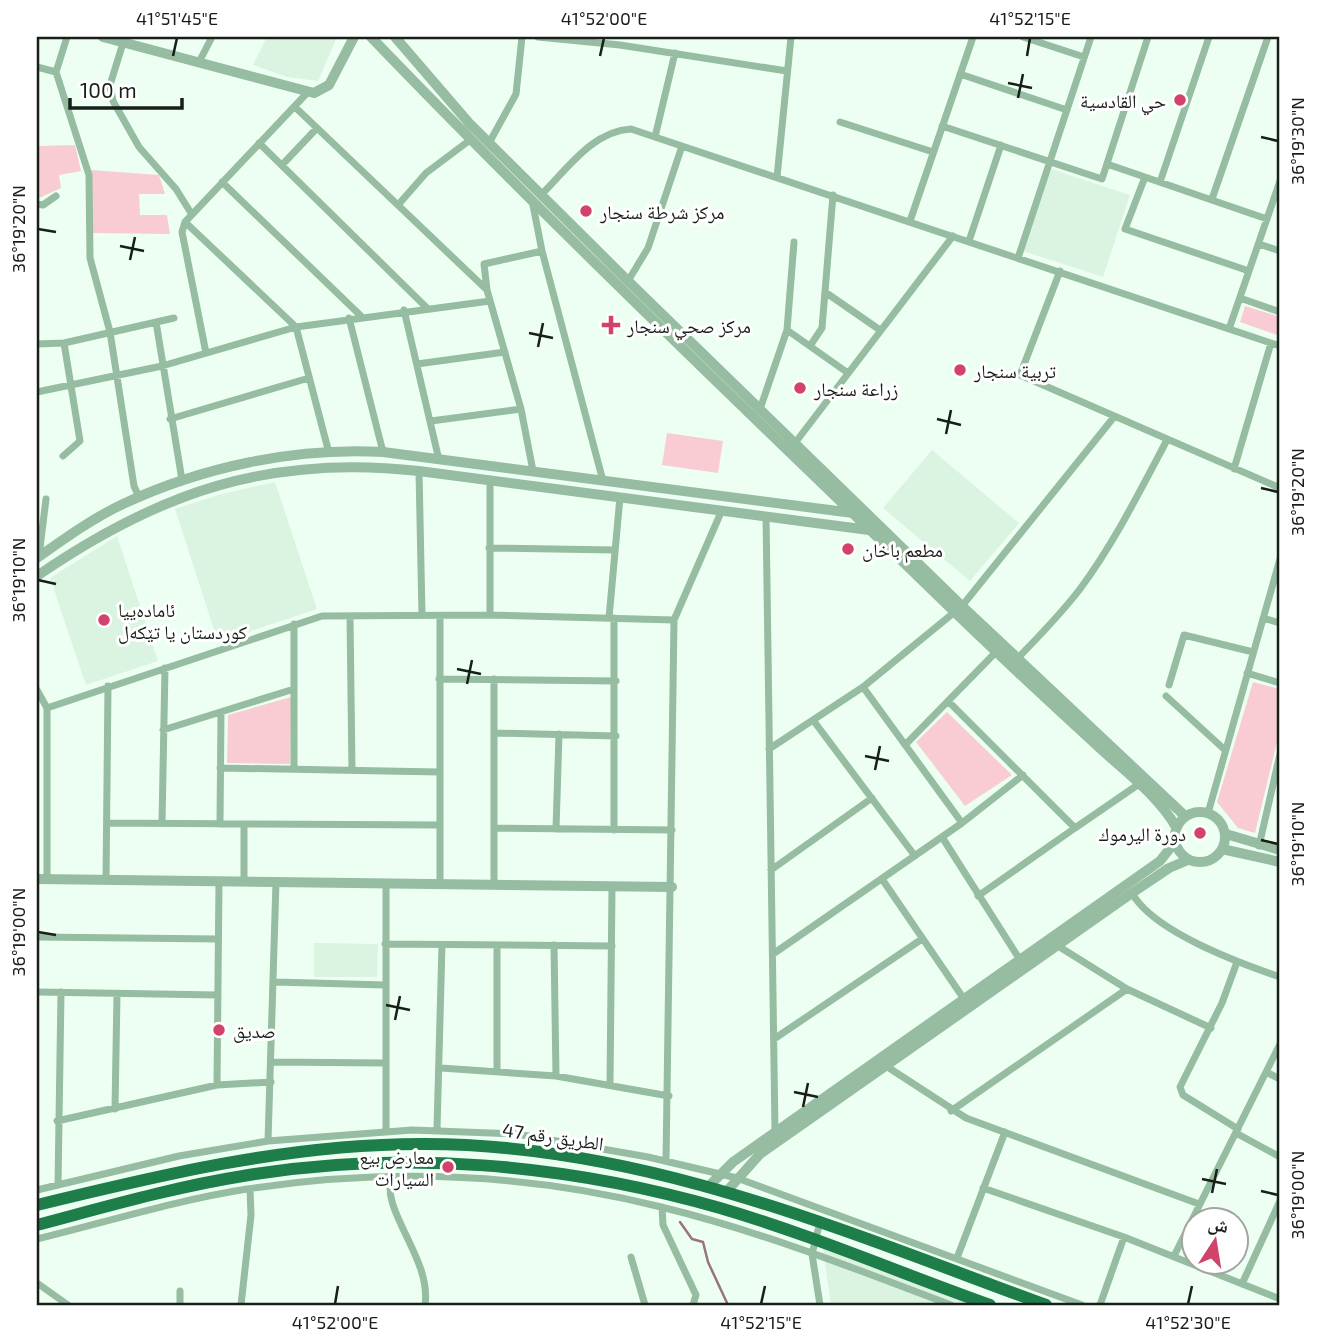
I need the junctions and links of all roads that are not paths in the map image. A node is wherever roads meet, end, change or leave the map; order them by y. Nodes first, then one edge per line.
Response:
1 (67, 37) edge
2 (103, 37) edge
3 (212, 37) edge
4 (354, 37) edge
5 (371, 37) edge
6 (396, 37) edge
7 (522, 37) edge
8 (538, 37) edge
9 (791, 37) edge
10 (973, 37) edge
11 (1023, 37) edge
12 (1091, 37) edge
13 (1148, 37) edge
14 (1209, 37) edge
15 (1268, 37) edge
16 (127, 41) edge
17 (620, 41) edge
18 (675, 53) junction
19 (1084, 57) junction
20 (199, 62) junction
21 (37, 67) edge
22 (787, 71) junction
23 (56, 72) junction
24 (960, 74) junction
25 (309, 92) junction
26 (295, 107) junction
27 (1067, 110) junction
28 (841, 122) dead end
29 (942, 126) junction
30 (317, 128) junction
31 (655, 137) junction
32 (470, 140) junction
33 (259, 143) junction
34 (489, 143) junction
35 (1001, 145) junction
36 (681, 146) junction
37 (933, 152) junction
38 (1049, 161) junction
39 (1107, 164) junction
40 (282, 165) junction
41 (777, 177) junction
42 (1145, 177) junction
43 (1280, 181) edge
44 (222, 182) junction
45 (1160, 182) junction
46 (1278, 193) edge
47 (542, 194) junction
48 (833, 195) junction
49 (56, 196) dead end
50 (1212, 199) junction
51 (532, 200) junction
52 (37, 204) edge
53 (398, 205) junction
54 (191, 213) junction
55 (1267, 219) junction
56 (909, 221) junction
57 (185, 222) junction
58 (953, 236) junction
59 (969, 241) junction
60 (794, 242) dead end
61 (1259, 244) junction
62 (542, 251) junction
63 (1280, 251) edge
64 (1018, 258) junction
65 (1060, 271) junction
66 (1249, 271) junction
67 (628, 281) junction
68 (487, 290) junction
69 (825, 292) junction
70 (1240, 298) junction
71 (490, 301) junction
72 (427, 308) junction
73 (404, 310) junction
74 (1280, 312) edge
75 (361, 316) junction
76 (174, 318) dead end
77 (349, 318) junction
78 (156, 322) junction
79 (296, 327) junction
80 (1229, 329) junction
81 (787, 330) junction
82 (880, 330) junction
83 (110, 332) junction
84 (64, 343) junction
85 (1271, 343) junction
86 (37, 344) edge
87 (810, 346) junction
88 (1280, 346) edge
89 (505, 352) junction
90 (206, 353) junction
91 (417, 364) junction
92 (162, 366) junction
93 (848, 373) junction
94 (117, 376) junction
95 (309, 378) junction
96 (71, 386) junction
97 (37, 392) edge
98 (760, 409) junction
99 (521, 410) junction
100 (1114, 417) junction
101 (170, 419) junction
102 (431, 421) junction
103 (1167, 440) junction
104 (795, 443) junction
105 (383, 452) junction
106 (329, 453) junction
107 (63, 456) dead end
108 (439, 460) junction
109 (1234, 469) junction
110 (419, 471) junction
111 (533, 471) junction
112 (182, 480) junction
113 (490, 480) junction
114 (603, 481) junction
115 (1280, 488) edge
116 (139, 497) junction
117 (620, 497) junction
118 (46, 499) dead end
119 (816, 509) junction
120 (722, 510) junction
121 (146, 511) junction
122 (857, 511) junction
123 (766, 516) junction
124 (815, 522) junction
125 (869, 530) junction
126 (489, 548) junction
127 (615, 550) junction
128 (38, 557) edge
129 (1280, 563) edge
130 (37, 576) edge
131 (959, 609) junction
132 (350, 615) junction
133 (422, 615) junction
134 (491, 615) junction
135 (440, 616) junction
136 (612, 618) junction
137 (1263, 618) junction
138 (674, 621) junction
139 (1280, 623) edge
140 (295, 625) junction
141 (996, 652) junction
142 (1253, 652) junction
143 (1018, 658) junction
144 (165, 668) junction
145 (1247, 673) junction
146 (439, 679) junction
147 (494, 679) junction
148 (616, 681) junction
149 (1280, 683) edge
150 (1169, 685) dead end
151 (108, 686) junction
152 (863, 687) junction
153 (294, 689) junction
154 (37, 690) edge
155 (1166, 696) dead end
156 (949, 702) junction
157 (47, 708) junction
158 (221, 712) junction
159 (813, 720) junction
160 (163, 730) junction
161 (494, 733) junction
162 (559, 734) junction
163 (615, 736) junction
164 (905, 746) junction
165 (769, 749) junction
166 (1225, 750) junction
167 (1280, 754) edge
168 (220, 768) junction
169 (295, 769) junction
170 (352, 770) junction
171 (439, 772) junction
172 (1023, 775) junction
173 (1139, 784) junction
174 (872, 798) junction
175 (1208, 813) junction
176 (1185, 816) junction
177 (962, 822) junction
178 (107, 823) junction
179 (162, 824) junction
180 (220, 824) junction
181 (244, 824) junction
182 (440, 825) junction
183 (1176, 827) junction
184 (494, 828) junction
185 (1075, 828) junction
186 (556, 829) junction
187 (614, 830) junction
188 (672, 831) junction
189 (1226, 834) junction
190 (942, 837) junction
191 (1175, 842) junction
192 (1259, 846) junction
193 (1222, 849) junction
194 (1280, 850) edge
195 (915, 856) junction
196 (1188, 860) junction
197 (1280, 862) edge
198 (771, 870) junction
199 (42, 879) edge
200 (882, 879) junction
201 (106, 880) junction
202 (219, 881) junction
203 (244, 882) junction
204 (276, 882) junction
205 (386, 884) junction
206 (440, 884) junction
207 (494, 885) junction
208 (612, 887) junction
209 (672, 887) junction
210 (1132, 893) junction
211 (978, 896) junction
212 (37, 937) edge
213 (218, 939) junction
214 (922, 939) junction
215 (385, 944) junction
216 (442, 944) junction
217 (497, 945) junction
218 (554, 945) junction
219 (612, 946) junction
220 (1058, 946) junction
221 (773, 954) junction
222 (1237, 962) junction
223 (1023, 964) junction
224 (1280, 977) edge
225 (275, 982) junction
226 (385, 985) junction
227 (1127, 989) junction
228 (37, 992) edge
229 (61, 992) junction
230 (117, 994) junction
231 (218, 995) junction
232 (964, 999) junction
233 (1211, 1028) junction
234 (774, 1039) junction
235 (1280, 1044) edge
236 (272, 1062) junction
237 (385, 1063) junction
238 (886, 1066) junction
239 (441, 1068) junction
240 (498, 1070) junction
241 (1266, 1072) junction
242 (556, 1076) junction
243 (1280, 1079) edge
244 (271, 1082) junction
245 (610, 1084) junction
246 (217, 1085) junction
247 (669, 1096) junction
248 (115, 1110) junction
249 (951, 1111) junction
250 (57, 1121) junction
251 (437, 1129) junction
252 (386, 1131) junction
253 (1237, 1131) junction
254 (775, 1132) junction
255 (1005, 1132) junction
256 (327, 1135) junction
257 (268, 1141) junction
258 (328, 1149) junction
259 (648, 1157) junction
260 (1280, 1157) edge
261 (241, 1159) junction
262 (666, 1161) junction
263 (645, 1170) junction
264 (720, 1173) junction
265 (243, 1175) junction
266 (391, 1176) junction
267 (737, 1178) junction
268 (58, 1185) junction
269 (709, 1186) junction
270 (983, 1188) junction
271 (250, 1189) junction
272 (37, 1190) edge
273 (614, 1190) junction
274 (727, 1191) junction
275 (1280, 1201) edge
276 (37, 1205) edge
277 (1199, 1205) junction
278 (662, 1207) junction
279 (51, 1221) junction
280 (820, 1221) junction
281 (37, 1225) edge
282 (54, 1234) junction
283 (882, 1237) junction
284 (1124, 1237) junction
285 (815, 1238) junction
286 (37, 1239) edge
287 (812, 1254) junction
288 (631, 1256) dead end
289 (1174, 1256) junction
290 (957, 1258) junction
291 (37, 1283) edge
292 (1242, 1284) junction
293 (180, 1291) dead end
294 (1280, 1299) edge
295 (68, 1305) edge
296 (180, 1305) edge
297 (241, 1305) edge
298 (425, 1305) edge
299 (645, 1305) edge
300 (693, 1305) edge
301 (820, 1305) edge
302 (951, 1305) edge
303 (989, 1305) edge
304 (1046, 1305) edge
305 (1082, 1305) edge
306 (1100, 1305) edge

1 - 23 street
2 - 16 street
3 - 20 street
4 - 25 street
5 - 32 street
6 - 34 street
7 - 34 street
8 - 17 street
9 - 22 street
10 - 24 street
11 - 19 street
12 - 19 street
13 - 39 street
14 - 45 street
15 - 50 street
16 - 20 street
16 - 54 street
17 - 18 street
18 - 22 street
18 - 31 street
19 - 27 street
20 - 25 street
21 - 23 street
22 - 41 street
23 - 83 street
24 - 27 street
24 - 29 street
25 - 26 street
26 - 30 street
26 - 33 street
27 - 38 street
28 - 37 street
29 - 35 street
29 - 37 street
30 - 40 street
30 - 53 street
31 - 36 street
31 - 47 street
32 - 51 street
32 - 53 street
33 - 40 street
33 - 44 street
34 - 47 street
35 - 38 street
35 - 59 street
36 - 41 street
36 - 67 street
37 - 56 street
38 - 39 street
38 - 64 street
39 - 42 street
40 - 72 street
41 - 48 street
42 - 45 street
42 - 66 street
43 - 46 street
44 - 54 street
44 - 75 street
45 - 50 street
46 - 55 street
47 - 67 street
48 - 56 street
48 - 69 street
49 - 52 street
50 - 55 street
51 - 62 street
51 - 122 street
53 - 68 street
54 - 57 street
55 - 61 street
56 - 58 street
57 - 79 street
57 - 90 street
58 - 59 street
58 - 82 street
59 - 64 street
60 - 81 street
61 - 63 street
61 - 66 street
62 - 68 street
62 - 114 street
64 - 65 street
65 - 80 street
65 - 100 street
66 - 70 street
67 - 98 street
68 - 71 street
69 - 82 street
69 - 87 street
70 - 74 street
70 - 80 street
71 - 72 street
71 - 89 street
72 - 73 street
73 - 75 street
73 - 91 street
75 - 77 street
76 - 78 street
77 - 79 street
77 - 105 street
78 - 83 street
78 - 92 street
79 - 90 street
79 - 95 street
80 - 85 street
81 - 87 street
81 - 98 street
82 - 93 street
83 - 84 street
83 - 94 street
84 - 86 street
84 - 96 street
85 - 88 street
85 - 109 street
87 - 93 street
89 - 91 street
89 - 99 street
90 - 92 street
91 - 102 street
92 - 94 street
92 - 101 street
93 - 104 street
94 - 96 street
94 - 116 street
95 - 101 street
95 - 106 street
96 - 97 street
96 - 107 street
98 - 104 street
99 - 102 street
99 - 111 street
100 - 103 street
100 - 131 street
101 - 112 street
102 - 108 street
103 - 109 street
103 - 143 street
104 - 122 street
105 - 106 street
105 - 108 street
106 - 112 street
108 - 111 street
109 - 115 street
110 - 113 street
110 - 121 street
110 - 133 street
111 - 114 street
112 - 116 street
113 - 117 street
113 - 126 street
114 - 119 street
116 - 121 street
116 - 128 street
117 - 120 street
117 - 127 street
118 - 128 street
119 - 122 street
119 - 124 street
120 - 123 street
120 - 138 street
121 - 130 street
122 - 125 street
122 - 131 street
123 - 124 street
123 - 165 street
124 - 125 street
125 - 131 street
126 - 127 street
126 - 134 street
127 - 136 street
129 - 137 street
131 - 141 street
131 - 143 street
131 - 152 street
132 - 133 street
132 - 140 street
132 - 170 street
133 - 135 street
134 - 135 street
134 - 136 street
135 - 146 street
136 - 138 street
136 - 148 street
137 - 139 street
137 - 142 street
138 - 188 street
140 - 144 street
140 - 153 street
141 - 156 street
141 - 173 street
142 - 145 street
142 - 150 street
143 - 176 street
144 - 151 street
144 - 160 street
145 - 149 street
145 - 166 street
146 - 147 street
146 - 171 street
147 - 148 street
147 - 161 street
148 - 163 street
151 - 157 street
151 - 178 street
152 - 159 street
152 - 164 street
153 - 158 street
153 - 169 street
154 - 157 street
155 - 166 street
156 - 164 street
156 - 172 street
157 - 199 street
158 - 160 street
158 - 168 street
159 - 165 street
159 - 174 street
160 - 179 street
161 - 162 street
161 - 184 street
162 - 163 street
162 - 186 street
163 - 187 street
164 - 177 street
165 - 198 street
166 - 175 street
167 - 192 street
168 - 169 street
168 - 180 street
169 - 170 street
170 - 171 street
171 - 182 street
172 - 177 street
172 - 185 street
173 - 183 street
173 - 185 street
174 - 195 street
174 - 198 street
175 - 176 street
175 - 189 street
176 - 183 street
177 - 190 street
178 - 179 street
178 - 201 street
179 - 180 street
180 - 181 street
181 - 182 street
181 - 203 street
182 - 206 street
183 - 191 street
184 - 186 street
184 - 207 street
185 - 211 street
186 - 187 street
187 - 188 street
188 - 209 street
189 - 192 street
189 - 193 street
190 - 195 street
190 - 211 street
191 - 196 street
191 - 223 street
192 - 194 street
193 - 196 street
193 - 197 street
195 - 200 street
196 - 210 street
198 - 221 street
199 - 201 street
200 - 214 street
200 - 221 street
201 - 202 street
202 - 203 street
202 - 213 street
203 - 204 street
204 - 205 street
204 - 225 street
205 - 206 street
205 - 215 street
206 - 207 street
207 - 208 street
208 - 209 street
208 - 219 street
209 - 247 street
210 - 220 street
210 - 222 street
211 - 223 street
212 - 213 street
213 - 231 street
214 - 232 street
214 - 234 street
215 - 216 street
215 - 226 street
216 - 217 street
216 - 239 street
217 - 218 street
217 - 240 street
218 - 219 street
218 - 242 street
219 - 245 street
220 - 223 street
220 - 227 street
221 - 234 street
222 - 224 street
222 - 233 street
223 - 232 street
223 - 238 street
225 - 226 street
225 - 236 street
226 - 237 street
227 - 233 street
227 - 249 street
228 - 229 street
229 - 230 street
229 - 250 street
230 - 231 street
230 - 248 street
231 - 246 street
232 - 254 street
233 - 253 street
234 - 254 street
235 - 241 street
236 - 237 street
236 - 244 street
237 - 252 street
238 - 249 street
238 - 267 street
239 - 240 street
239 - 251 street
240 - 242 street
241 - 243 street
241 - 253 street
242 - 245 street
244 - 246 street
244 - 257 street
245 - 247 street
246 - 248 street
247 - 262 street
248 - 250 street
249 - 255 street
250 - 268 street
251 - 252 street
251 - 259 street
252 - 256 street
253 - 260 street
253 - 277 street
254 - 264 street
255 - 270 street
255 - 277 street
256 - 257 street
256 - 258 highway
257 - 268 street
258 - 261 highway, الطريق رقم 47
258 - 263 highway, الطريق رقم 47
259 - 262 street
259 - 263 highway
261 - 265 highway
261 - 276 highway, الطريق رقم 47
262 - 264 street
263 - 269 highway, الطريق رقم 47
264 - 267 street
264 - 269 street
265 - 273 highway, الطريق رقم 47
265 - 279 highway, الطريق رقم 47
266 - 271 street
266 - 273 street
266 - 298 street
267 - 274 street
267 - 283 street
268 - 272 street
269 - 274 highway, الطريق رقم 47
270 - 284 street
270 - 290 street
271 - 282 street
271 - 297 street
273 - 278 street
273 - 285 highway, الطريق رقم 47
274 - 280 highway, الطريق رقم 47
275 - 292 street
277 - 289 street
278 - 287 street
278 - 300 street
279 - 281 highway, الطريق رقم 47
279 - 282 highway
280 - 283 highway, الطريق رقم 47
280 - 285 street
282 - 286 street
283 - 290 street
283 - 304 highway, الطريق رقم 47
284 - 289 street
284 - 306 street
285 - 287 street
285 - 303 highway, الطريق رقم 47
287 - 301 street
287 - 302 street
288 - 299 street
289 - 292 street
290 - 305 street
291 - 295 street
292 - 294 street
293 - 296 street

